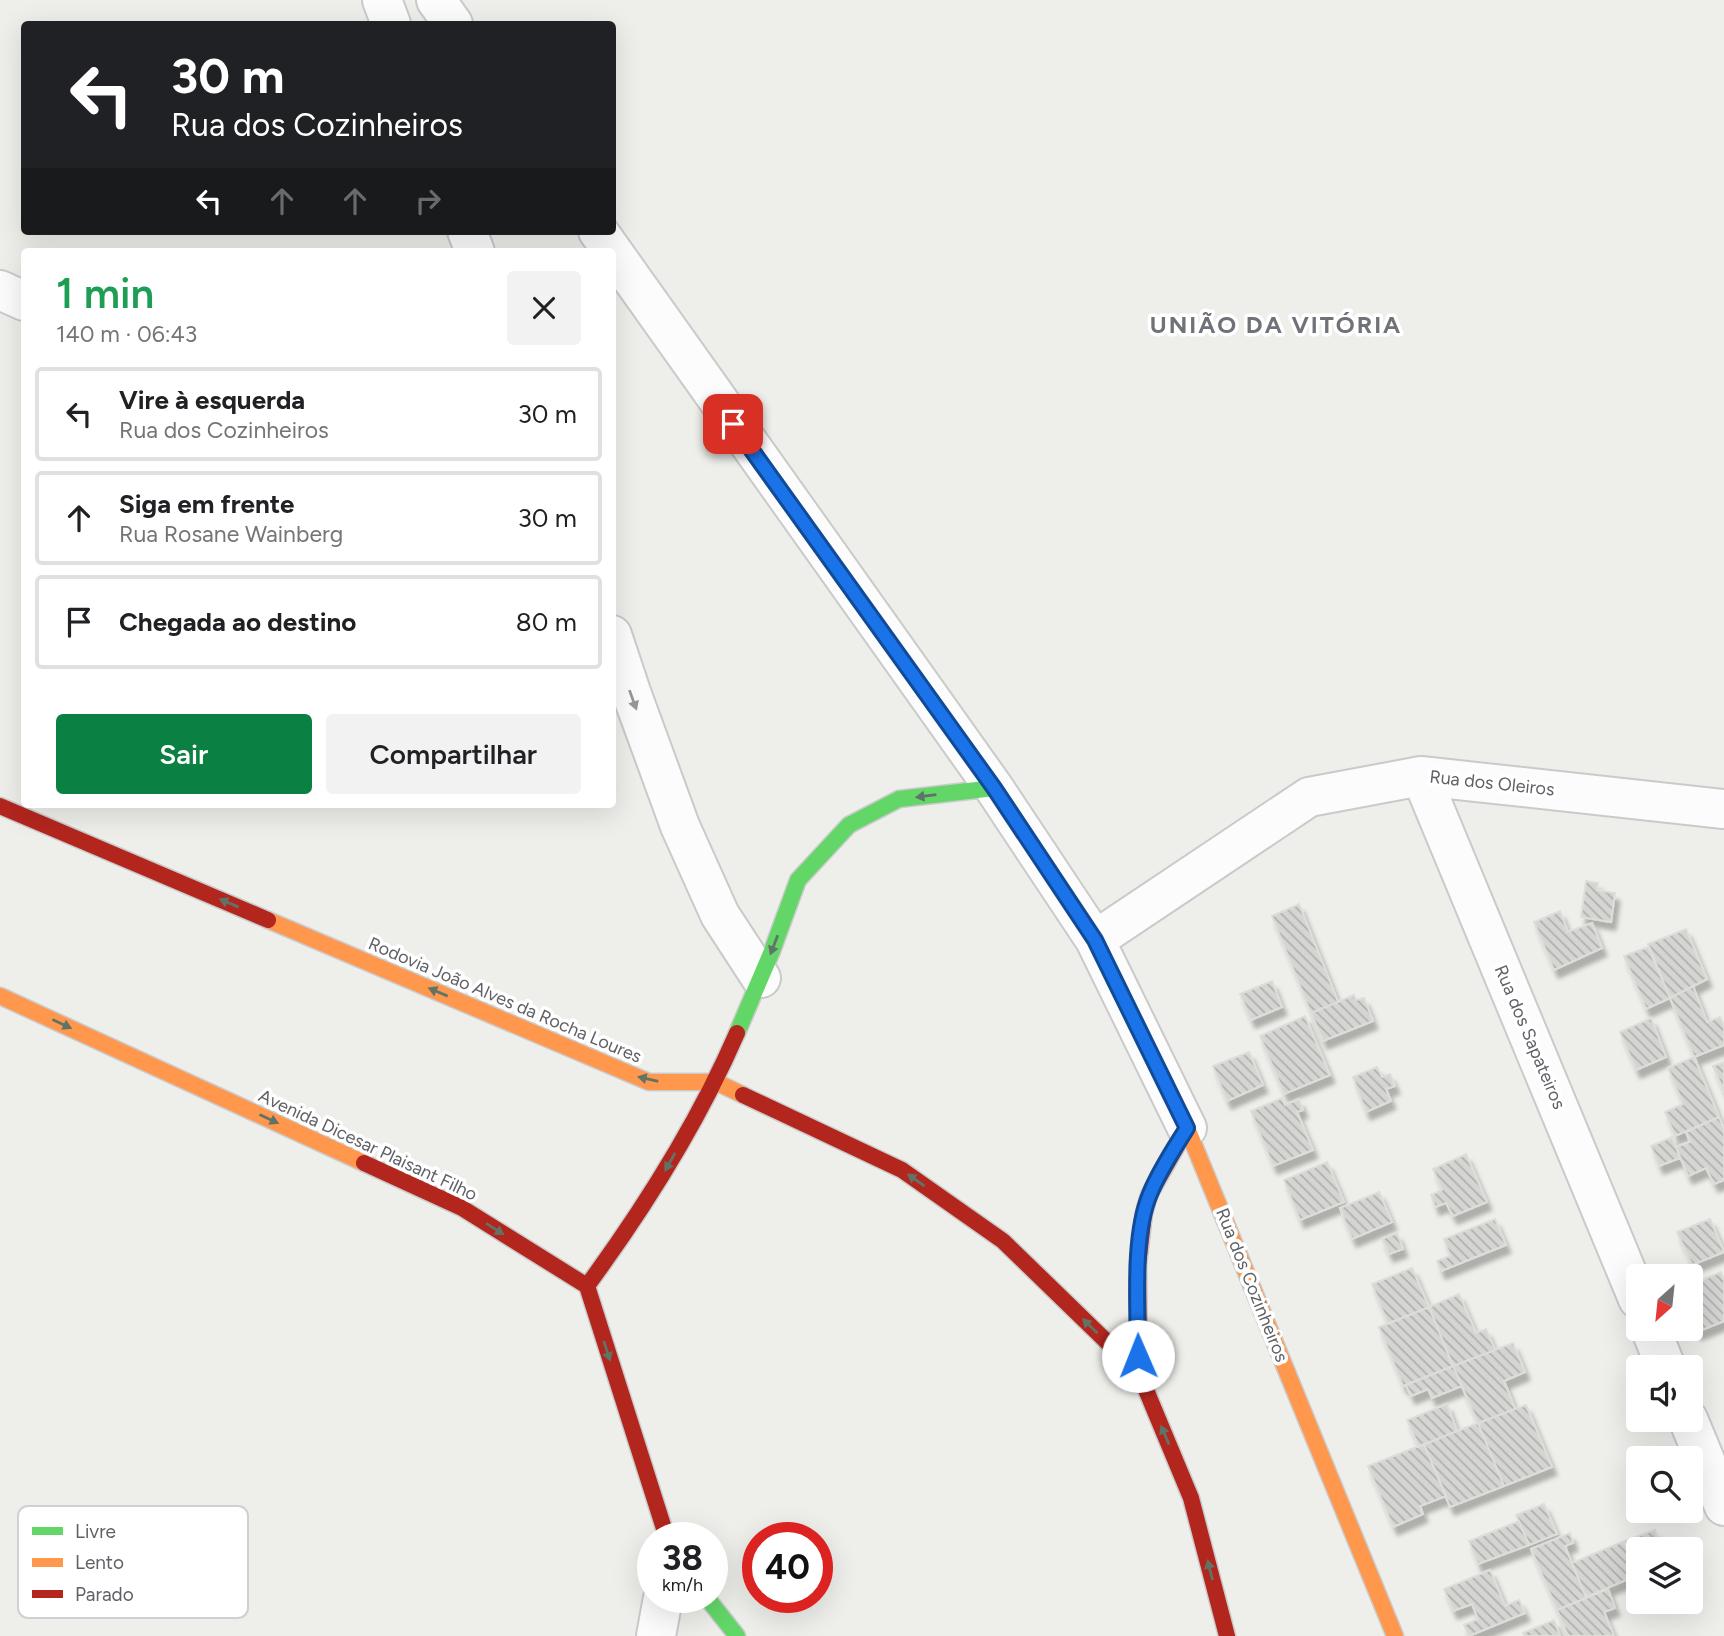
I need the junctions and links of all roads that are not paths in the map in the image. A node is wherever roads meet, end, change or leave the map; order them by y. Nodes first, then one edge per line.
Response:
1 (382, 0) edge
2 (436, 0) edge
3 (390, 21) edge
4 (451, 21) edge
5 (616, 256) edge
6 (0, 290) edge
7 (21, 300) edge
8 (616, 647) edge
9 (1421, 776) junction
10 (994, 788) junction
11 (0, 806) edge
12 (1724, 809) edge
13 (1095, 940) junction
14 (761, 978) junction
15 (0, 996) edge
16 (716, 1082) junction
17 (1187, 1128) junction
18 (1626, 1270) edge
19 (587, 1286) junction
20 (1139, 1373) junction
21 (1693, 1432) edge
22 (1724, 1506) edge
23 (662, 1522) edge
24 (660, 1613) edge
25 (719, 1613) edge
26 (656, 1636) edge
27 (737, 1636) edge
28 (1227, 1636) edge
29 (1395, 1636) edge

1 - 3 street
2 - 4 street
5 - 10 street, Rua dos Cozinheiros
6 - 7 street
8 -> 14 street
9 - 12 street, Rua dos Oleiros
9 - 13 street, Rua dos Oleiros
9 - 18 street, Rua dos Sapateiros
10 - 13 street, Rua dos Cozinheiros
10 -> 14 street
16 -> 11 street, Rodovia João Alves da Rocha Loures
13 - 17 street, Rua dos Cozinheiros
14 - 16 street
15 -> 19 street, Avenida Dicesar Plaisant Filho
16 -> 19 street
20 -> 16 street, Rodovia João Alves da Rocha Loures
17 - 20 street
17 - 29 street, Rua dos Cozinheiros
19 -> 23 street
28 -> 20 street
21 - 22 street
24 - 26 street
25 - 27 street

